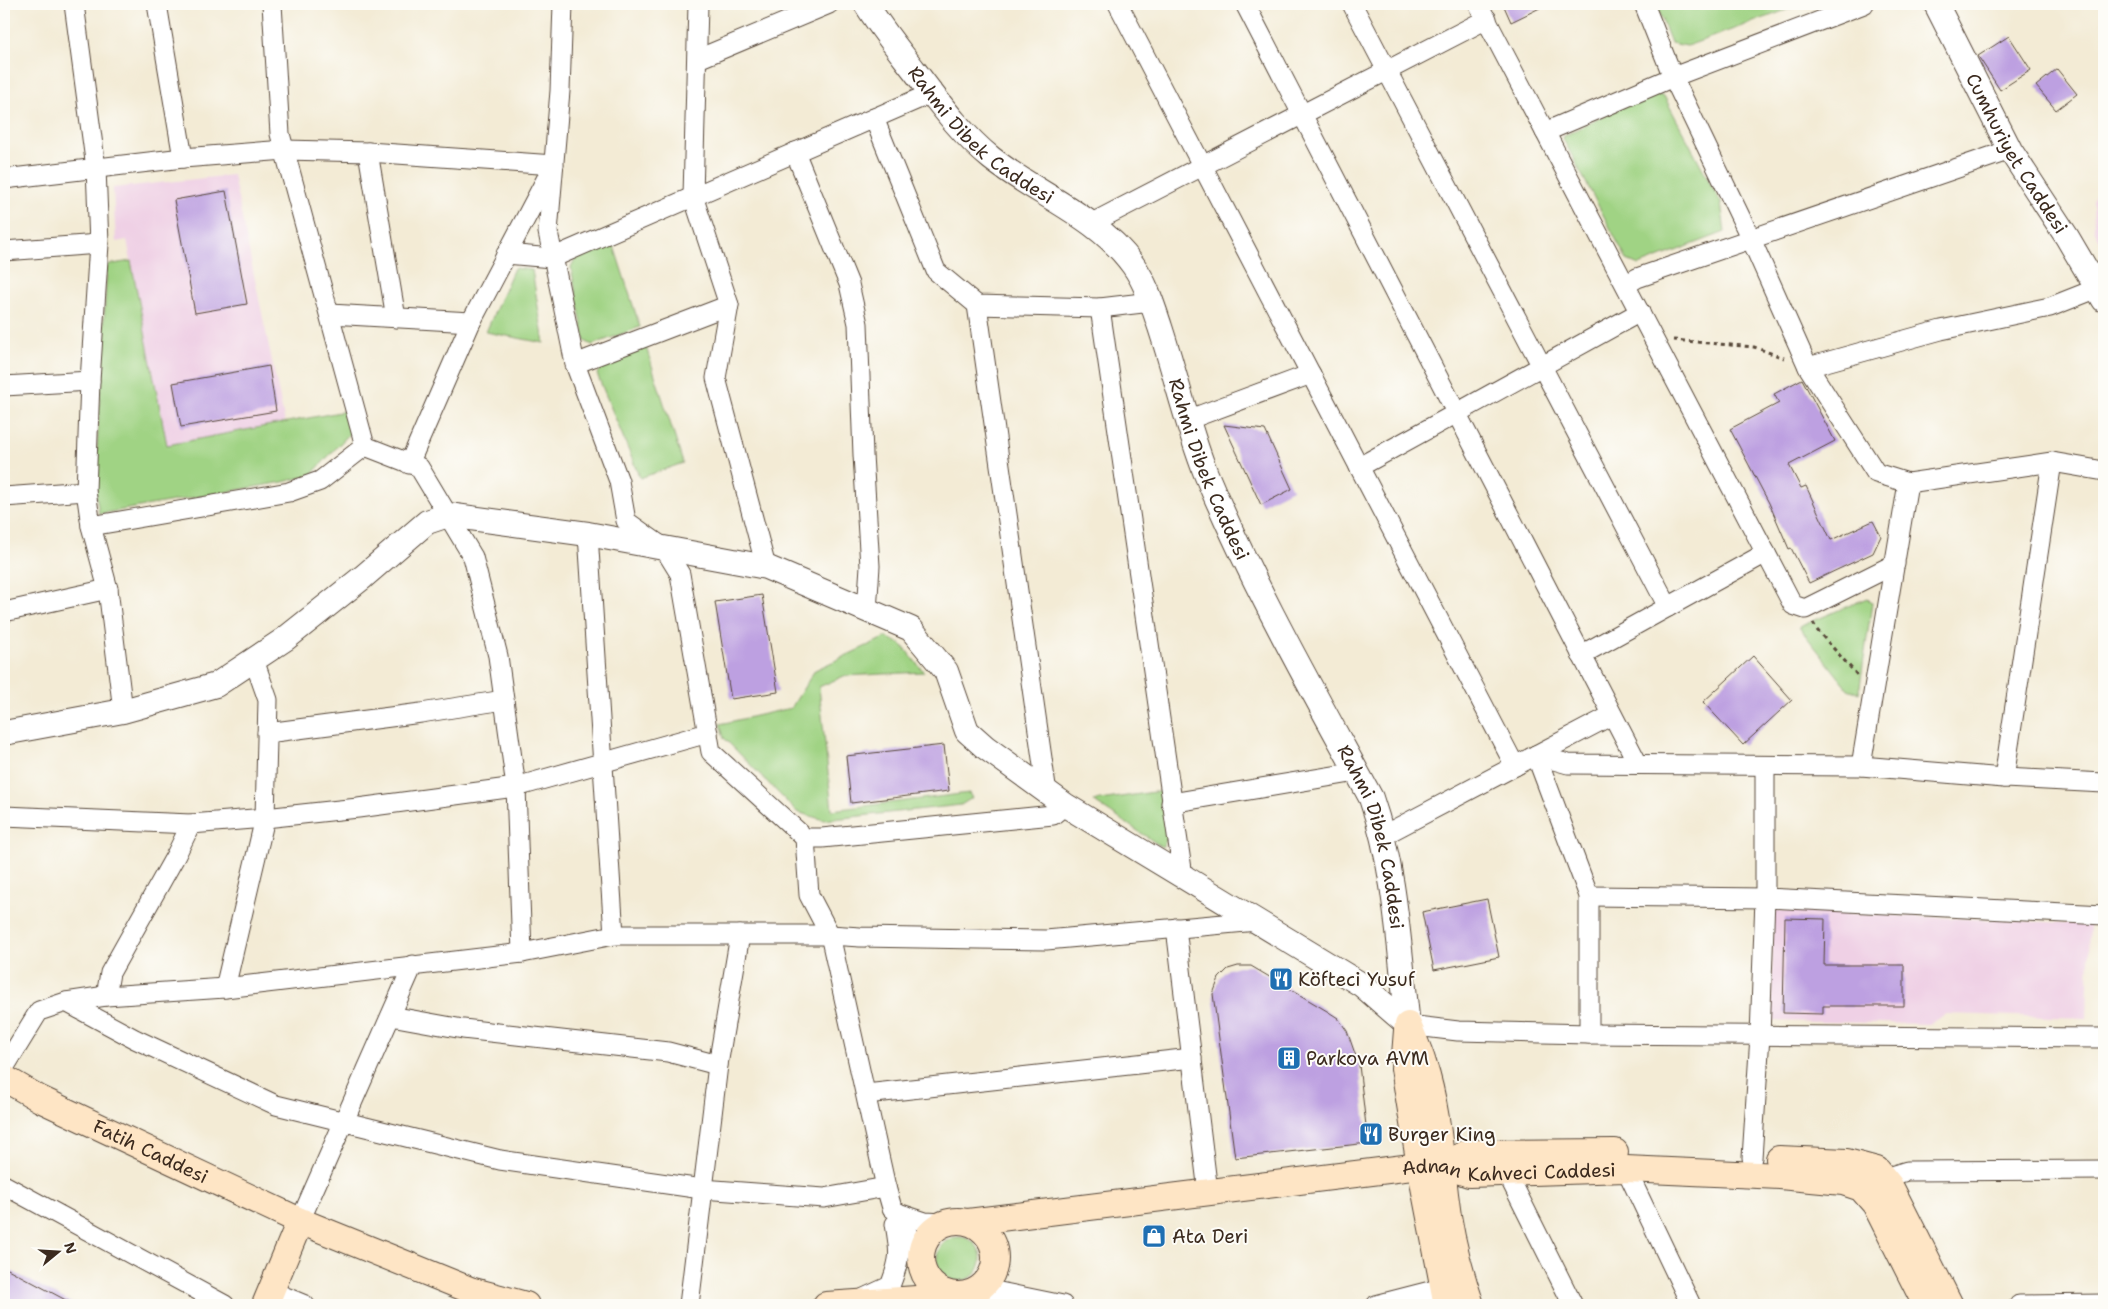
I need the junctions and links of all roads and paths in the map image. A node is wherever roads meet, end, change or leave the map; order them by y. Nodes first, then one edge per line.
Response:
1 (74, 4) edge
2 (157, 4) edge
3 (272, 4) edge
4 (563, 4) edge
5 (698, 4) edge
6 (829, 4) edge
7 (866, 4) edge
8 (1118, 4) edge
9 (1245, 4) edge
10 (1352, 4) edge
11 (1644, 4) edge
12 (1864, 4) edge
13 (1936, 4) edge
14 (1483, 11) edge
15 (698, 59) junction
16 (1387, 70) junction
17 (1673, 77) junction
18 (932, 94) junction
19 (1302, 114) junction
20 (874, 118) junction
21 (1545, 132) junction
22 (285, 150) junction
23 (2010, 150) junction
24 (368, 152) junction
25 (795, 152) junction
26 (183, 158) junction
27 (554, 165) junction
28 (1202, 166) junction
29 (96, 168) junction
30 (4, 179) edge
31 (692, 196) junction
32 (1092, 223) junction
33 (1751, 239) junction
34 (99, 244) junction
35 (4, 251) edge
36 (506, 254) junction
37 (552, 258) junction
38 (1626, 286) junction
39 (2101, 294) edge
40 (1151, 302) junction
41 (729, 305) junction
42 (977, 305) junction
43 (1100, 308) junction
44 (1640, 312) junction
45 (330, 314) junction
46 (396, 318) junction
47 (471, 322) junction
48 (1654, 339) junction
49 (575, 364) junction
50 (1542, 366) junction
51 (1808, 367) junction
52 (1311, 374) junction
53 (90, 380) junction
54 (4, 386) edge
55 (1456, 412) junction
56 (1187, 420) junction
57 (365, 446) junction
58 (2052, 462) junction
59 (410, 464) junction
60 (1359, 467) junction
61 (2104, 471) edge
62 (1908, 483) junction
63 (86, 491) junction
64 (4, 497) edge
65 (448, 515) junction
66 (91, 526) junction
67 (588, 534) junction
68 (664, 548) junction
69 (1766, 554) junction
70 (1895, 564) junction
71 (766, 566) junction
72 (108, 589) junction
73 (1668, 607) junction
74 (1805, 609) junction
75 (868, 611) junction
76 (4, 612) edge
77 (1581, 655) junction
78 (254, 660) junction
79 (1874, 686) junction
80 (504, 700) junction
81 (123, 711) junction
82 (1612, 715) junction
83 (4, 732) edge
84 (267, 733) junction
85 (708, 733) junction
86 (1536, 755) junction
87 (603, 762) junction
88 (1638, 764) junction
89 (1515, 766) junction
90 (1765, 766) junction
91 (1861, 766) junction
92 (1357, 772) junction
93 (2004, 778) junction
94 (2104, 784) edge
95 (516, 787) junction
96 (1056, 799) junction
97 (1171, 803) junction
98 (4, 816) edge
99 (265, 818) junction
100 (191, 824) junction
101 (1382, 836) junction
102 (805, 838) junction
103 (1183, 876) junction
104 (1588, 896) junction
105 (1765, 898) junction
106 (2104, 915) edge
107 (1257, 921) junction
108 (1176, 928) junction
109 (740, 934) junction
110 (830, 934) junction
111 (614, 936) junction
112 (522, 953) junction
113 (413, 965) junction
114 (225, 988) junction
115 (106, 996) junction
116 (66, 1002) junction
117 (391, 1016) junction
118 (1408, 1024) junction
119 (1589, 1034) junction
120 (1760, 1036) junction
121 (2104, 1038) edge
122 (1192, 1058) junction
123 (718, 1065) junction
124 (4, 1068) edge
125 (4, 1078) edge
126 (866, 1094) junction
127 (344, 1122) junction
128 (1752, 1158) junction
129 (1431, 1165) junction
130 (1626, 1169) junction
131 (2104, 1170) edge
132 (1507, 1173) junction
133 (1884, 1178) junction
134 (4, 1185) edge
135 (886, 1187) junction
136 (702, 1189) junction
137 (1208, 1192) junction
138 (895, 1211) junction
139 (1022, 1214) junction
140 (300, 1221) junction
141 (956, 1222) junction
142 (993, 1245) junction
143 (922, 1267) junction
144 (963, 1296) edge
145 (1445, 1297) edge
146 (268, 1298) edge
147 (851, 1303) edge
148 (2104, 1304) edge
149 (225, 1305) edge
150 (305, 1305) edge
151 (518, 1305) edge
152 (689, 1305) edge
153 (1063, 1305) edge
154 (1376, 1305) edge
155 (1471, 1305) edge
156 (1573, 1305) edge
157 (1691, 1305) edge
158 (1926, 1305) edge
159 (1950, 1305) edge
160 (2019, 1305) edge

1 - 29 street
2 - 26 street
3 - 22 street
4 - 27 street
5 - 15 street
6 - 15 street
7 - 18 street, Rahmi Dibek Caddesi
8 - 28 street
9 - 19 street
10 - 16 street
11 - 17 street
12 - 17 street
13 - 23 street, Cumhuriyet Caddesi
14 - 16 street
14 - 21 street
15 - 31 street
16 - 19 street
16 - 50 street
17 - 21 street
17 - 33 street
18 - 20 street
18 - 32 street, Rahmi Dibek Caddesi
19 - 28 street
19 - 55 street
20 - 25 street
20 - 42 street
21 - 38 street
22 - 24 street
22 - 26 street
22 - 45 street
23 - 33 street
23 - 39 street, Cumhuriyet Caddesi
24 - 27 street
24 - 46 street
25 - 31 street
25 - 75 street
26 - 29 street
27 - 36 street
27 - 37 street
28 - 32 street
28 - 52 street
29 - 30 street
29 - 34 street
31 - 37 street
31 - 41 street
32 - 40 street, Rahmi Dibek Caddesi
33 - 38 street
33 - 51 street
34 - 35 street
34 - 53 street
36 - 37 street
36 - 47 street
37 - 49 street
38 - 44 street
39 - 51 street
40 - 43 street
40 - 56 street, Rahmi Dibek Caddesi
41 - 49 street
41 - 71 street
42 - 43 street
42 - 96 street
43 - 97 street
44 - 48 street
44 - 50 street
45 - 46 street
45 - 57 street
46 - 47 street
47 - 59 street
48 - 51 path
48 - 69 street
49 - 68 street
50 - 55 street
50 - 73 street
51 - 62 street
52 - 56 street
52 - 60 street
53 - 54 street
53 - 63 street
55 - 60 street
55 - 77 street
56 - 92 street, Rahmi Dibek Caddesi
57 - 59 street
57 - 66 street
58 - 61 street
58 - 62 street
58 - 93 street
59 - 65 street
60 - 89 street
62 - 70 street
63 - 64 street
63 - 66 street
65 - 67 street
65 - 78 street
65 - 80 street
66 - 72 street
67 - 68 street
67 - 87 street
68 - 71 street
68 - 85 street
69 - 73 street
69 - 74 street
70 - 74 street
70 - 79 street
71 - 75 street
72 - 76 street
72 - 81 street
73 - 77 street
74 - 79 path
75 - 96 street
77 - 82 street
78 - 81 street
78 - 84 street
79 - 91 street
80 - 84 street
80 - 95 street
81 - 83 street
82 - 86 street
82 - 88 street
84 - 99 street
85 - 87 street
85 - 102 street
86 - 88 street
86 - 89 street
86 - 104 street
87 - 95 street
87 - 111 street
88 - 90 street
89 - 101 street
90 - 91 street
90 - 105 street
91 - 93 street
92 - 97 street
92 - 101 street, Rahmi Dibek Caddesi
93 - 94 street
95 - 99 street
95 - 112 street
96 - 102 street
96 - 103 street
97 - 103 street
98 - 100 street
99 - 100 street
99 - 114 street
100 - 115 street
101 - 118 street, Rahmi Dibek Caddesi
102 - 110 street
103 - 107 street
104 - 105 street
104 - 119 street
105 - 106 street
105 - 120 street
107 - 108 street
107 - 118 street
108 - 110 street
108 - 122 street
109 - 110 street
109 - 111 street
109 - 123 street
110 - 126 street
111 - 112 street
112 - 113 street
113 - 114 street
113 - 117 street
114 - 115 street
115 - 116 street
116 - 124 street
116 - 127 street
117 - 123 street
117 - 127 street
118 - 119 street
118 - 129 main road, Rahmi Dibek Caddesi
119 - 120 street
120 - 121 street
120 - 128 street
122 - 126 street
122 - 137 street
123 - 136 street
125 - 140 main road, Fatih Caddesi
126 - 135 street
127 - 136 street
127 - 140 street
128 - 129 main road
128 - 133 main road
129 - 132 main road, Adnan Kahveci Caddesi
129 - 137 main road, Adnan Kahveci Caddesi
129 - 145 main road, Rahmi Dibek Caddesi
129 - 155 main road, Rahmi Dibek Caddesi
130 - 132 main road, Adnan Kahveci Caddesi
130 - 157 street
130 - 158 main road, Adnan Kahveci Caddesi
131 - 133 street
132 - 156 street
133 - 159 main road
134 - 149 street
135 - 136 street
135 - 138 street
136 - 152 street
137 - 139 main road, Adnan Kahveci Caddesi
138 - 141 street
138 - 143 street
138 - 147 street
139 - 141 main road, Adnan Kahveci Caddesi
139 - 142 main road
140 - 146 main road
140 - 151 main road
141 - 142 main road
141 - 143 main road
142 - 144 main road
143 - 144 main road
143 - 147 main road
144 - 147 main road
144 - 153 street
145 - 154 street
146 - 150 street
148 - 160 street

